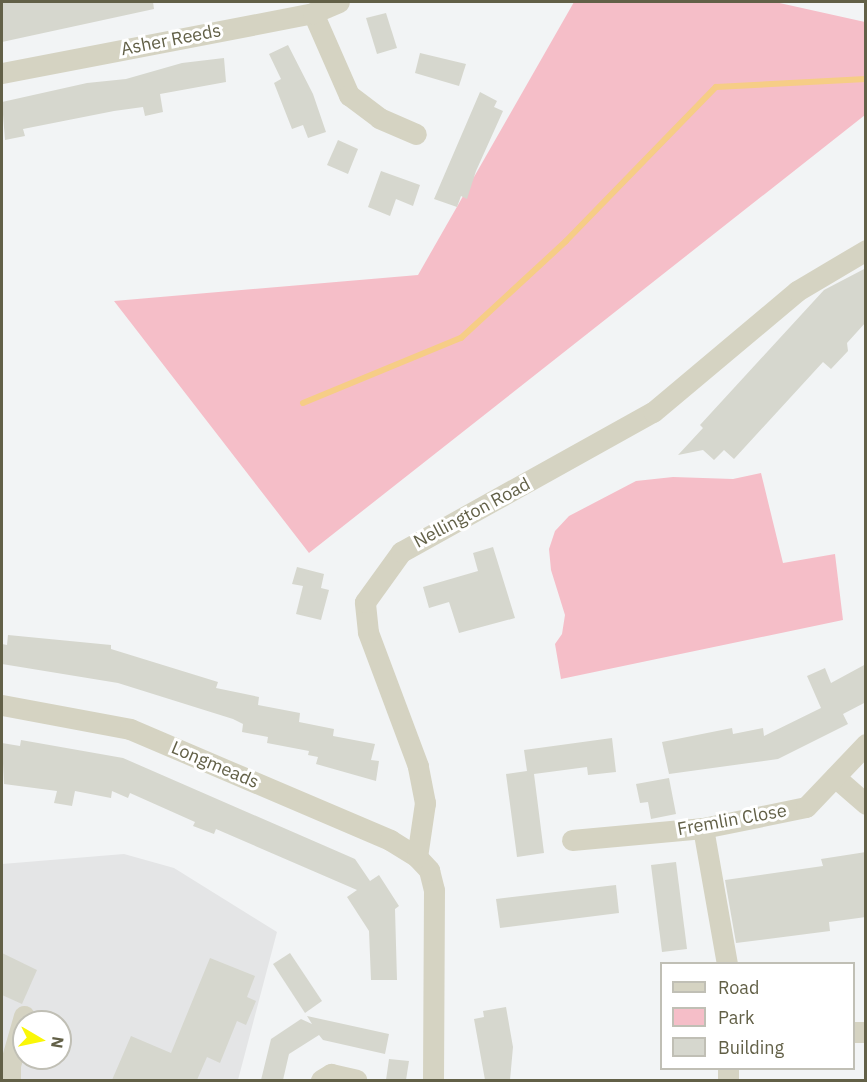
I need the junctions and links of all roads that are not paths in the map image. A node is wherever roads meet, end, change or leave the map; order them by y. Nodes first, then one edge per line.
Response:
1 (339, 2) edge
2 (313, 13) junction
3 (2, 73) edge
4 (416, 134) dead end
5 (866, 250) edge
6 (2, 705) edge
7 (866, 744) edge
8 (835, 777) junction
9 (866, 804) edge
10 (703, 828) junction
11 (572, 840) dead end
12 (417, 857) junction
13 (727, 962) edge
14 (12, 1058) edge
15 (10, 1080) edge
16 (321, 1080) edge
17 (356, 1080) edge
18 (433, 1080) edge

1 - 2 street, Asher Reeds
2 - 3 street, Asher Reeds
2 - 4 street
5 - 12 street, Nellington Road
6 - 12 street, Longmeads
7 - 8 street, Fremlin Close
8 - 9 street
8 - 10 street, Fremlin Close
10 - 11 street, Fremlin Close
10 - 13 street
12 - 18 street
14 - 15 street
16 - 17 street

